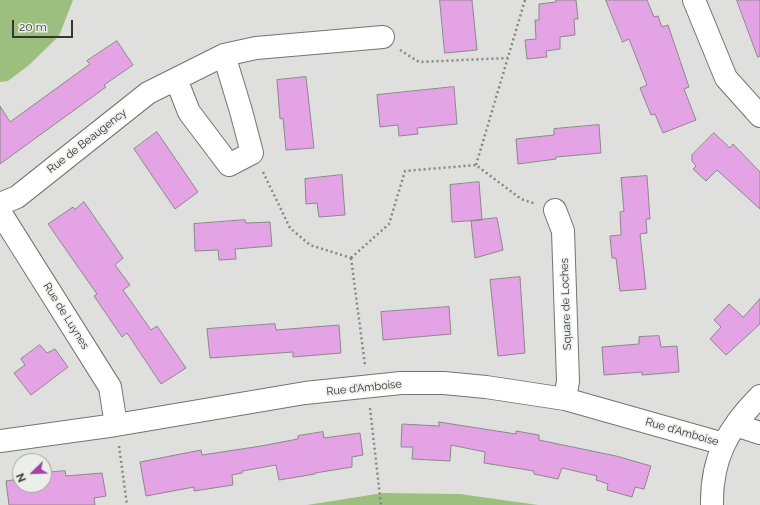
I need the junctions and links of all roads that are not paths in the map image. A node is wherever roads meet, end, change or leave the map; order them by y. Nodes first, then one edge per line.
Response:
1 (694, 0) edge
2 (383, 38) road end
3 (224, 55) junction
4 (176, 79) junction
5 (760, 116) edge
6 (0, 204) edge
7 (555, 210) road end
8 (0, 212) edge
9 (760, 396) edge
10 (566, 398) junction
11 (736, 425) junction
12 (116, 426) junction
13 (760, 433) edge
14 (0, 441) edge
15 (724, 444) junction
16 (712, 505) edge

1 - 5 street
2 - 3 street, Rue de Beaugency
3 - 4 street, Rue de Beaugency
3 - 4 street
4 - 6 street, Rue de Beaugency
7 - 10 street, Square de Loches
8 - 12 street, Rue de Luynes
9 - 11 street
10 - 12 street, Rue d’Amboise
10 - 15 street, Rue d’Amboise
11 - 13 street
11 - 15 street
12 - 14 street, Rue d’Amboise
15 - 16 street

